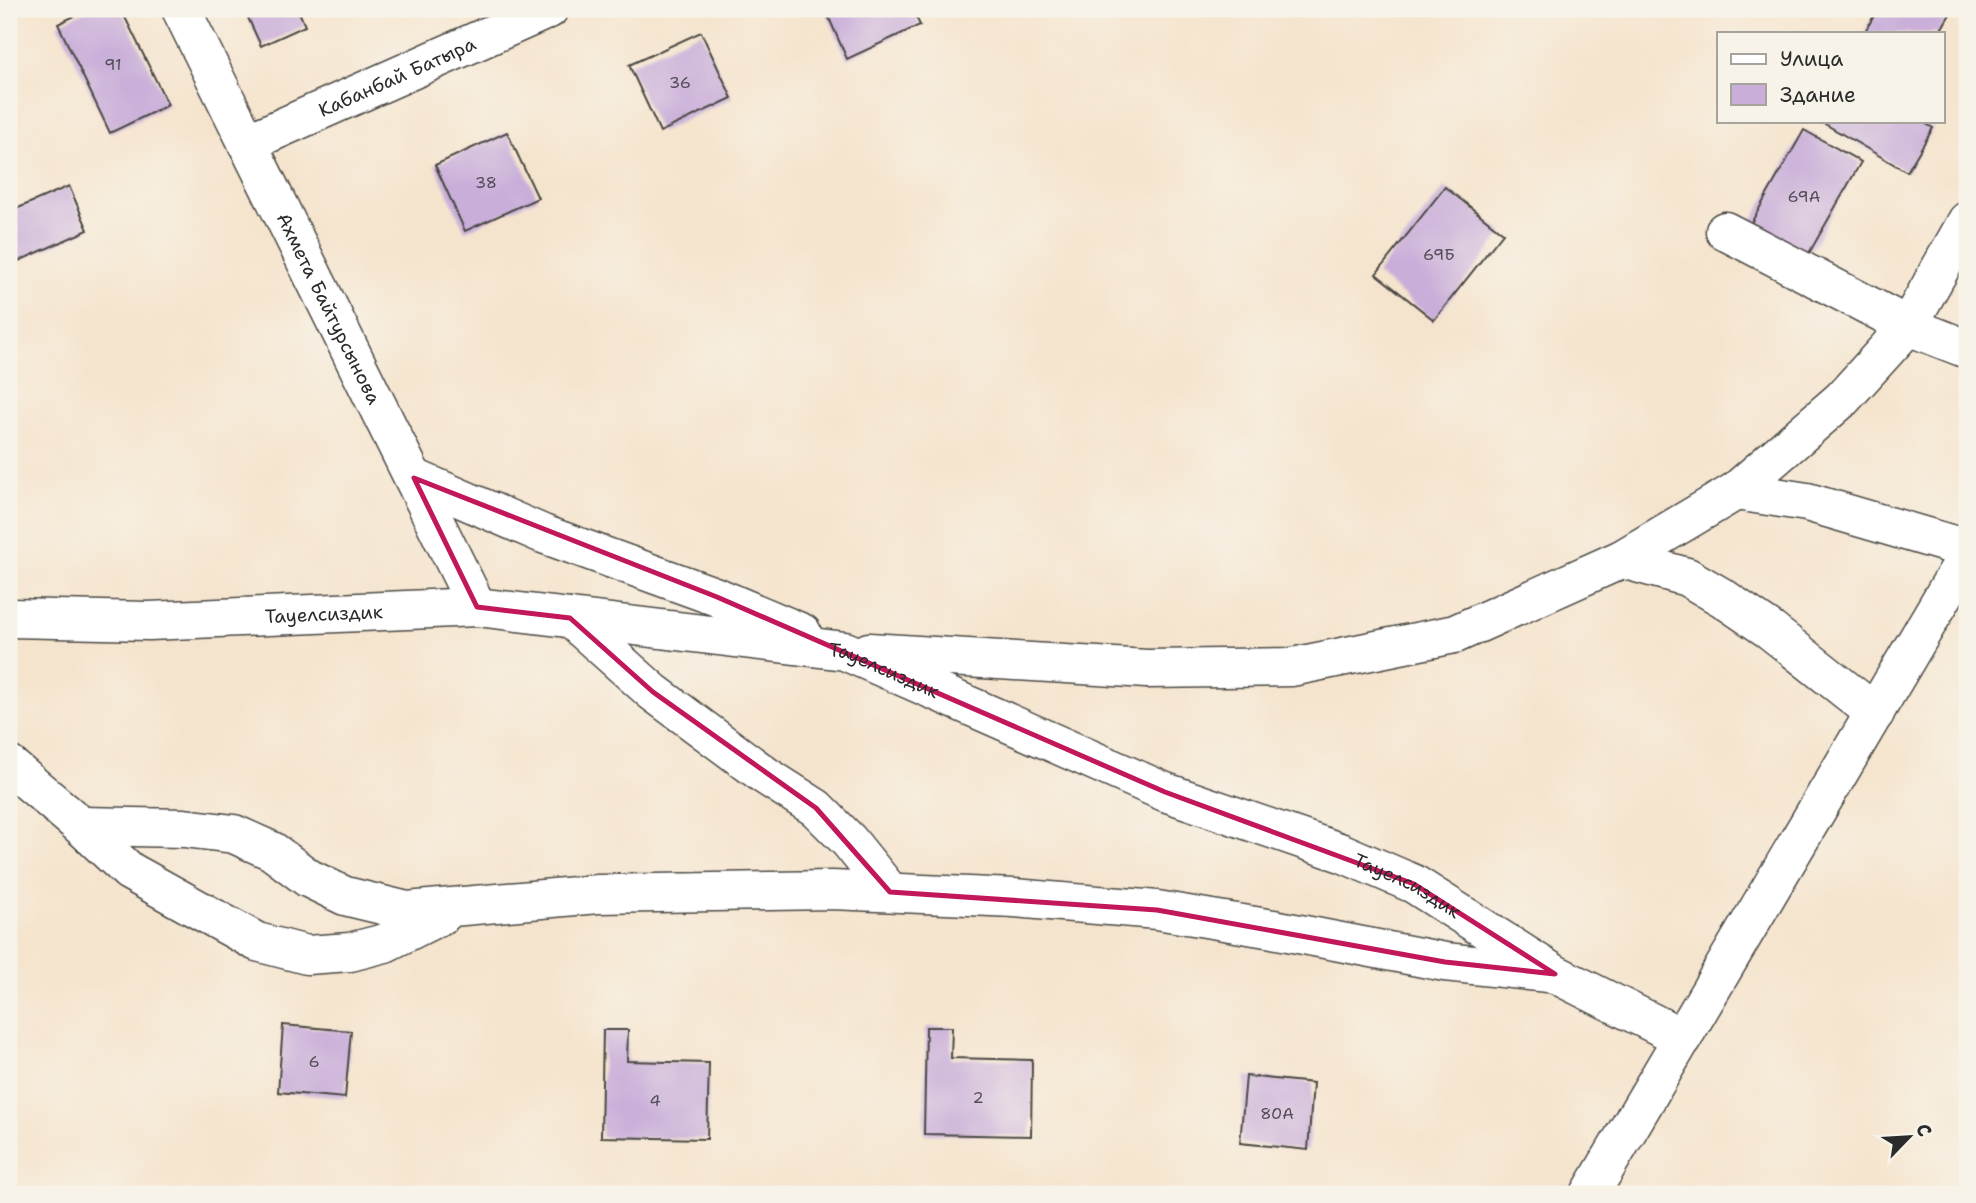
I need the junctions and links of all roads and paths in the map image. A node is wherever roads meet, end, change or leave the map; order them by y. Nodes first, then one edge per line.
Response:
1 (181, 9) edge
2 (549, 9) edge
3 (247, 143) junction
4 (1967, 221) edge
5 (1725, 231) dead end
6 (1908, 326) junction
7 (1967, 349) edge
8 (414, 478) junction
9 (1737, 491) junction
10 (1967, 549) edge
11 (1967, 555) edge
12 (1622, 559) junction
13 (477, 607) junction
14 (9, 618) edge
15 (570, 618) junction
16 (845, 650) junction
17 (1875, 713) junction
18 (9, 765) edge
19 (81, 826) junction
20 (890, 892) junction
21 (455, 908) junction
22 (1555, 974) junction
23 (1683, 1038) junction
24 (1590, 1194) edge

1 - 3 street, Ахмета Байтурсынова
2 - 3 street, Кабанбай Батыра
3 - 8 street, Ахмета Байтурсынова
4 - 6 street
5 - 6 street
6 - 7 street
6 - 9 street
8 - 13 street, Ахмета Байтурсынова
8 - 16 street
9 - 10 street
9 - 12 street
11 - 17 street
12 - 16 street
12 - 17 street
13 - 14 street, Тауелсиздик
13 - 15 street, Тауелсиздик
15 - 16 street, Тауелсиздик
15 - 20 street
16 - 22 street, Тауелсиздик
17 - 23 street
18 - 19 street
19 - 21 street
19 - 21 street
20 - 21 street
20 - 22 street
22 - 23 street, Тауелсиздик
23 - 24 street

